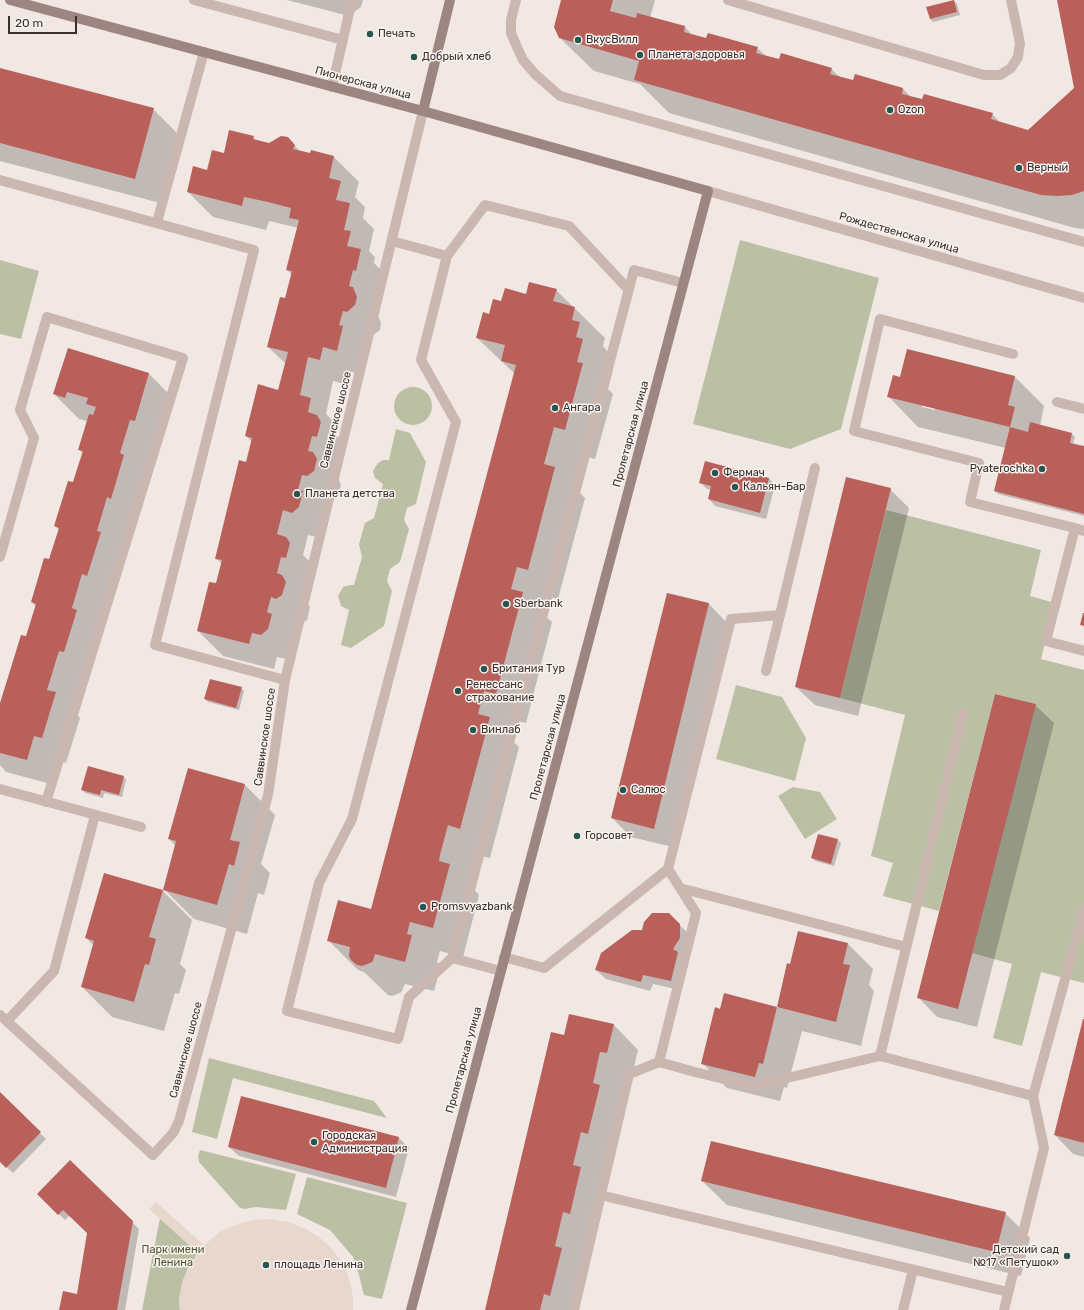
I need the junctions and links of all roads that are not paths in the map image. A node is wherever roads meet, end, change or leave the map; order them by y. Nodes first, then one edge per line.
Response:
1 (10, 0) edge
2 (194, 0) edge
3 (352, 0) edge
4 (450, 0) edge
5 (516, 0) edge
6 (728, 0) edge
7 (1011, 0) edge
8 (343, 40) junction
9 (204, 52) junction
10 (332, 87) junction
11 (423, 111) junction
12 (0, 180) edge
13 (708, 191) junction
14 (157, 222) junction
15 (392, 240) junction
16 (1084, 242) edge
17 (447, 256) junction
18 (683, 283) junction
19 (628, 289) junction
20 (1084, 298) edge
21 (1013, 354) dead end
22 (1057, 402) dead end
23 (1084, 409) edge
24 (815, 468) dead end
25 (1079, 529) edge
26 (0, 557) edge
27 (780, 615) junction
28 (1084, 651) edge
29 (766, 671) dead end
30 (286, 680) junction
31 (963, 712) dead end
32 (0, 789) edge
33 (46, 802) junction
34 (95, 815) junction
35 (140, 827) dead end
36 (668, 869) junction
37 (680, 888) junction
38 (1084, 910) edge
39 (906, 947) junction
40 (504, 957) junction
41 (452, 958) junction
42 (500, 971) junction
43 (3, 1018) edge
44 (880, 1056) junction
45 (659, 1062) junction
46 (1032, 1096) junction
47 (600, 1195) junction
48 (913, 1270) junction
49 (1008, 1292) junction
50 (411, 1310) edge
51 (574, 1310) edge
52 (903, 1310) edge
53 (1004, 1310) edge

1 - 9 main road, Пионерская улица
2 - 8 street
3 - 8 street
4 - 11 main road
5 - 16 street
6 - 7 street
8 - 10 street
9 - 10 main road, Пионерская улица
9 - 14 street
10 - 11 main road, Пионерская улица
11 - 13 main road, Пионерская улица
11 - 15 street, Саввинское шоссе
12 - 14 street
13 - 18 main road, Пролетарская улица
13 - 20 street, Рождественская улица
14 - 30 street
15 - 17 street
15 - 30 street, Саввинское шоссе
17 - 19 street
17 - 41 street
18 - 19 street
18 - 40 main road, Пролетарская улица
19 - 41 street
21 - 25 street
22 - 23 street
24 - 27 street
25 - 28 street
26 - 33 street
27 - 29 street
27 - 36 street
30 - 43 street, Саввинское шоссе
31 - 39 street
32 - 33 street
33 - 34 street
34 - 35 street
34 - 43 street
36 - 37 street
36 - 40 street
37 - 39 street
37 - 45 street
38 - 46 street
39 - 44 street
40 - 42 main road, Пролетарская улица
41 - 42 street
42 - 50 main road, Пролетарская улица
44 - 45 street
44 - 46 street
45 - 47 street
46 - 49 street
47 - 48 street
47 - 51 street
48 - 49 street
48 - 52 street
49 - 53 street

